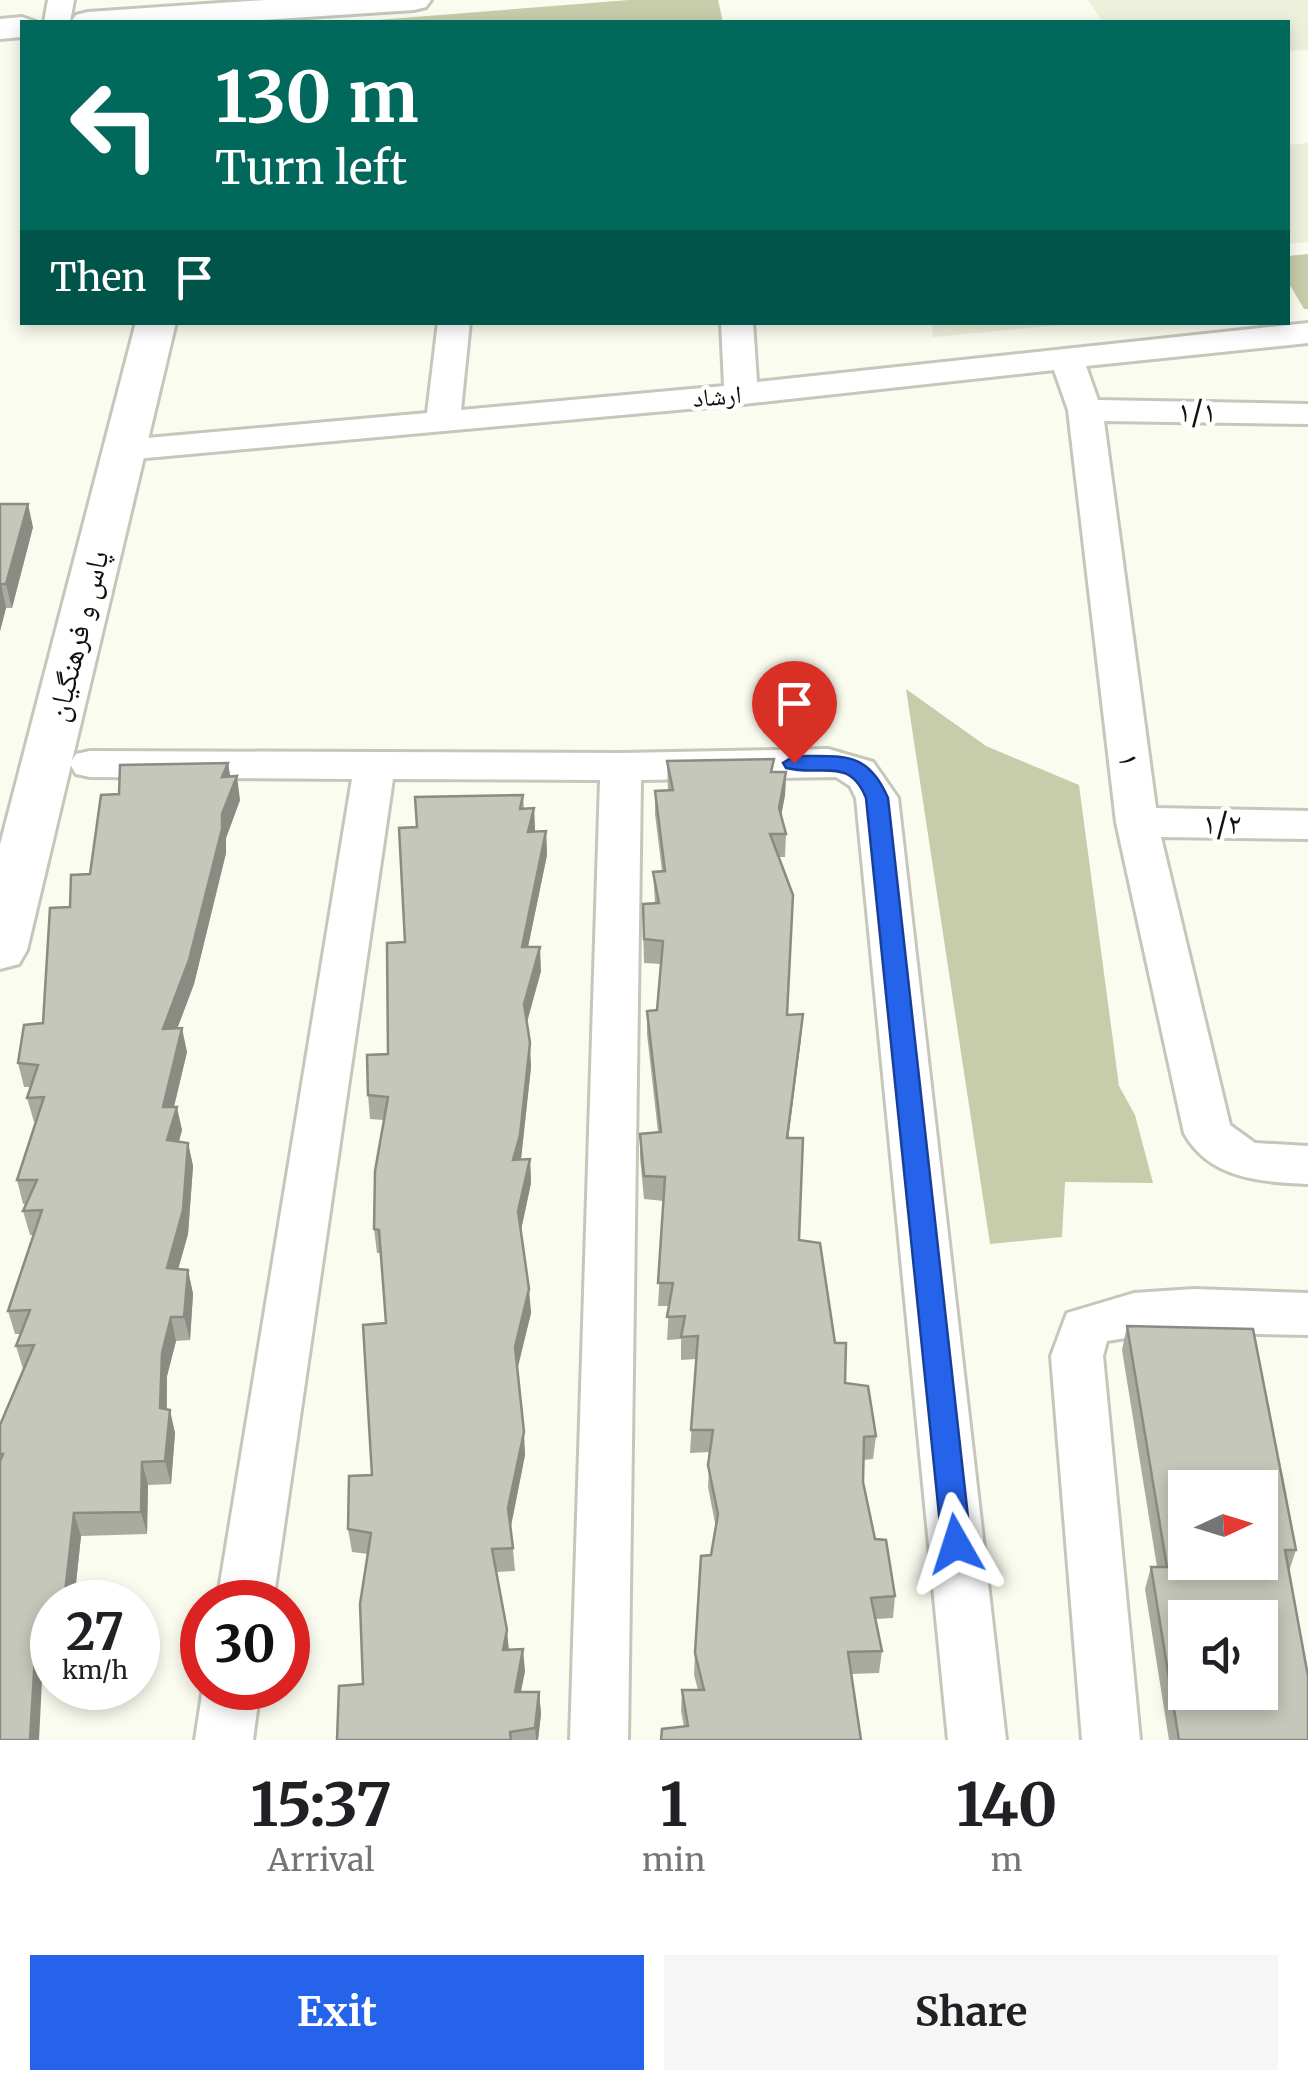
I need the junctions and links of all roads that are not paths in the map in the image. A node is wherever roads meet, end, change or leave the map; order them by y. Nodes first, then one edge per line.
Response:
1 (414, 0) edge
2 (232, 18) edge
3 (160, 20) edge
4 (155, 325) edge
5 (454, 325) edge
6 (737, 325) edge
7 (1308, 333) edge
8 (1068, 360) junction
9 (741, 394) junction
10 (1085, 410) junction
11 (1308, 414) edge
12 (443, 420) junction
13 (124, 450) junction
14 (90, 764) dead end
15 (374, 767) junction
16 (621, 767) junction
17 (1136, 822) junction
18 (1308, 826) edge
19 (0, 950) edge
20 (1308, 1165) edge
21 (1308, 1314) edge
22 (248, 1580) edge
23 (229, 1710) edge
24 (224, 1740) edge
25 (599, 1740) edge
26 (977, 1740) edge
27 (1110, 1740) edge

1 - 2 street
2 - 3 street
4 - 13 street, پاس و فرهنگیان
5 - 12 street
6 - 9 street
7 - 8 street, ارشاد
8 - 9 street, ارشاد
8 - 10 street, ۱
9 - 12 street, ارشاد
10 - 11 street, ۱/۱
10 - 17 street, ۱
12 - 13 street, ارشاد
13 - 19 street, پاس و فرهنگیان
14 - 15 street
15 - 16 street
15 - 22 street
16 - 25 street
16 - 26 street
17 - 18 street, ۱/۲
17 - 20 street, ۱
21 - 27 street
23 - 24 street

